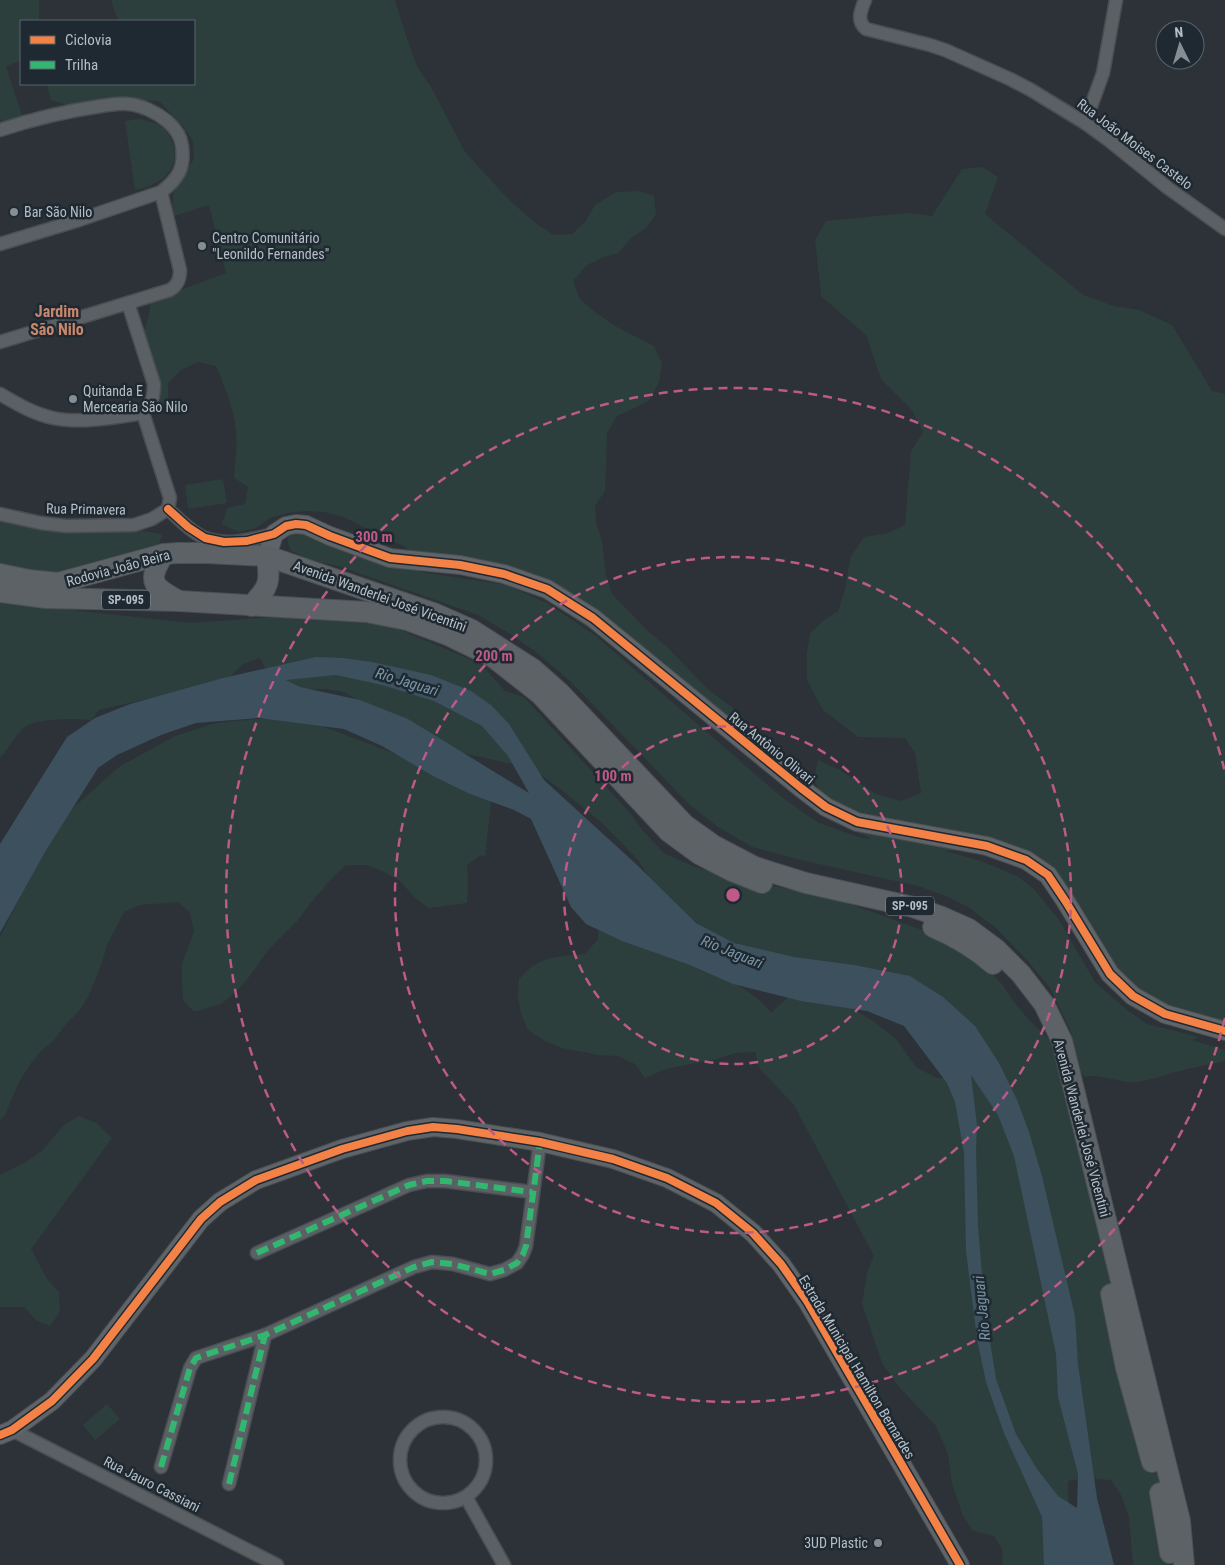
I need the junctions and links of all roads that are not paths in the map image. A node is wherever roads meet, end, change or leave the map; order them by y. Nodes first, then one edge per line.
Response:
1 (865, 0) edge
2 (1116, 0) edge
3 (1085, 123) junction
4 (0, 130) edge
5 (161, 192) junction
6 (1225, 229) edge
7 (0, 244) edge
8 (128, 303) junction
9 (0, 342) edge
10 (0, 394) edge
11 (143, 413) junction
12 (168, 509) junction
13 (0, 514) edge
14 (274, 534) junction
15 (164, 554) junction
16 (268, 556) junction
17 (0, 574) edge
18 (0, 592) edge
19 (179, 601) junction
20 (252, 606) junction
21 (1225, 1031) edge
22 (540, 1142) junction
23 (532, 1192) junction
24 (257, 1253) dead end
25 (265, 1335) junction
26 (6, 1433) edge
27 (161, 1467) dead end
28 (229, 1484) dead end
29 (466, 1498) junction
30 (277, 1565) edge
31 (504, 1565) edge
32 (960, 1565) edge
33 (1171, 1565) edge
34 (1184, 1565) edge

1 - 3 street, Rua João Moises Castelo
2 - 3 street
3 - 6 street, Rua João Moises Castelo
4 - 5 street
5 - 7 street
5 - 8 street
8 - 9 street
8 - 11 street
10 - 11 street
11 - 12 street
12 - 13 street, Rua Primavera
12 - 14 street
14 - 16 street
14 - 21 street, Rua Antônio Olivari
15 - 16 main road, Rodovia João Beira / SP-095
15 - 17 main road, Rodovia João Beira / SP-095
15 - 19 main road
16 - 20 main road
16 - 34 main road, Avenida Wanderlei José Vicentini / SP-095
18 - 19 main road, Rodovia João Beira / SP-095
19 - 20 main road, Rodovia João Beira / SP-095
20 - 33 main road, Avenida Wanderlei José Vicentini / SP-095
22 - 23 street
22 - 26 street, Estrada Municipal Hamilton Bernardes
22 - 32 street, Estrada Municipal Hamilton Bernardes
23 - 24 street
23 - 25 street
25 - 27 street
25 - 28 street
26 - 30 street, Rua Jauro Cassiani
29 - 29 street
29 - 31 street

